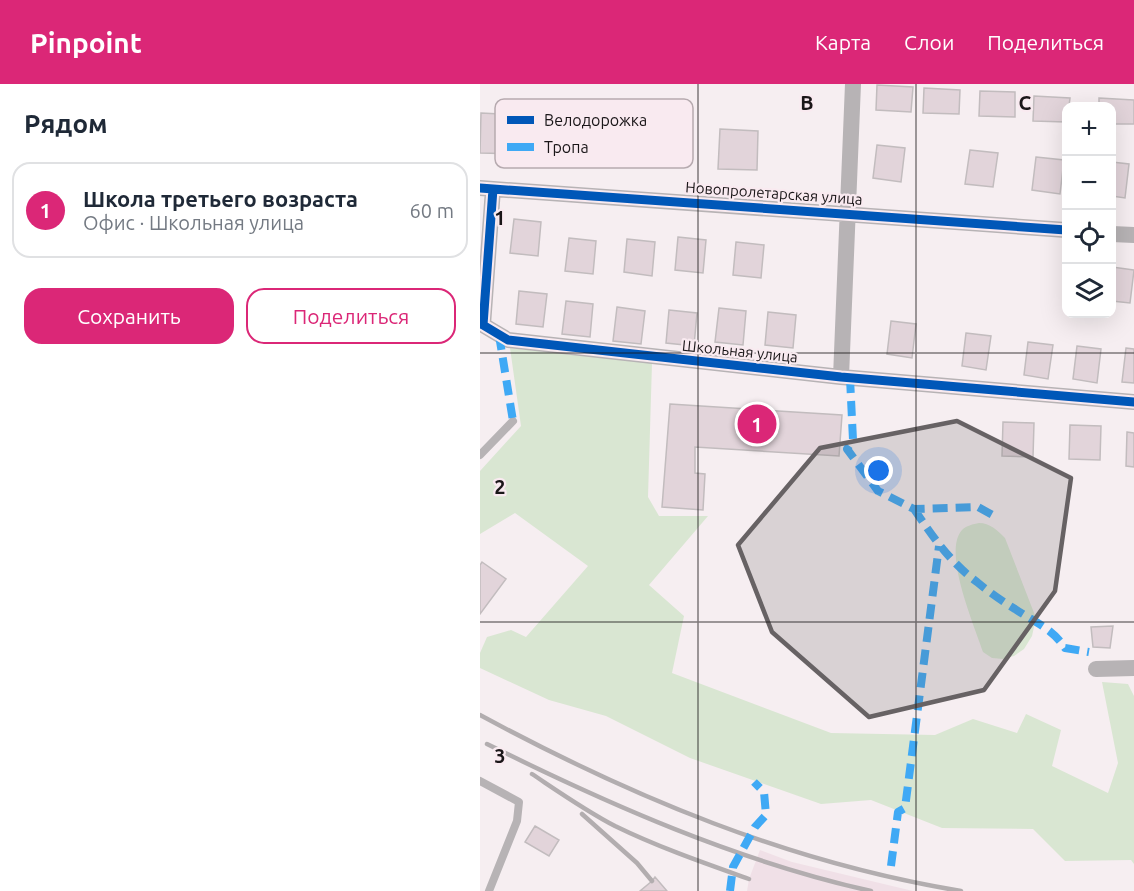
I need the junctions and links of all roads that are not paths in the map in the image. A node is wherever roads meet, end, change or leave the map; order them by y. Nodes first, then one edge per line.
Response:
1 (853, 84) edge
2 (486, 188) edge
3 (847, 213) junction
4 (1062, 230) edge
5 (1116, 234) edge
6 (1134, 235) edge
7 (841, 377) junction
8 (1134, 402) edge
9 (513, 422) dead end
10 (480, 455) edge
11 (1134, 668) edge
12 (1096, 669) dead end
13 (480, 781) edge
14 (489, 891) edge

1 - 3 street
2 - 3 street, Новопролетарская улица
2 - 7 street, Школьная улица
3 - 4 street, Новопролетарская улица
3 - 7 street
5 - 6 street
7 - 8 street, Школьная улица
9 - 10 lane
11 - 12 street
13 - 14 lane

